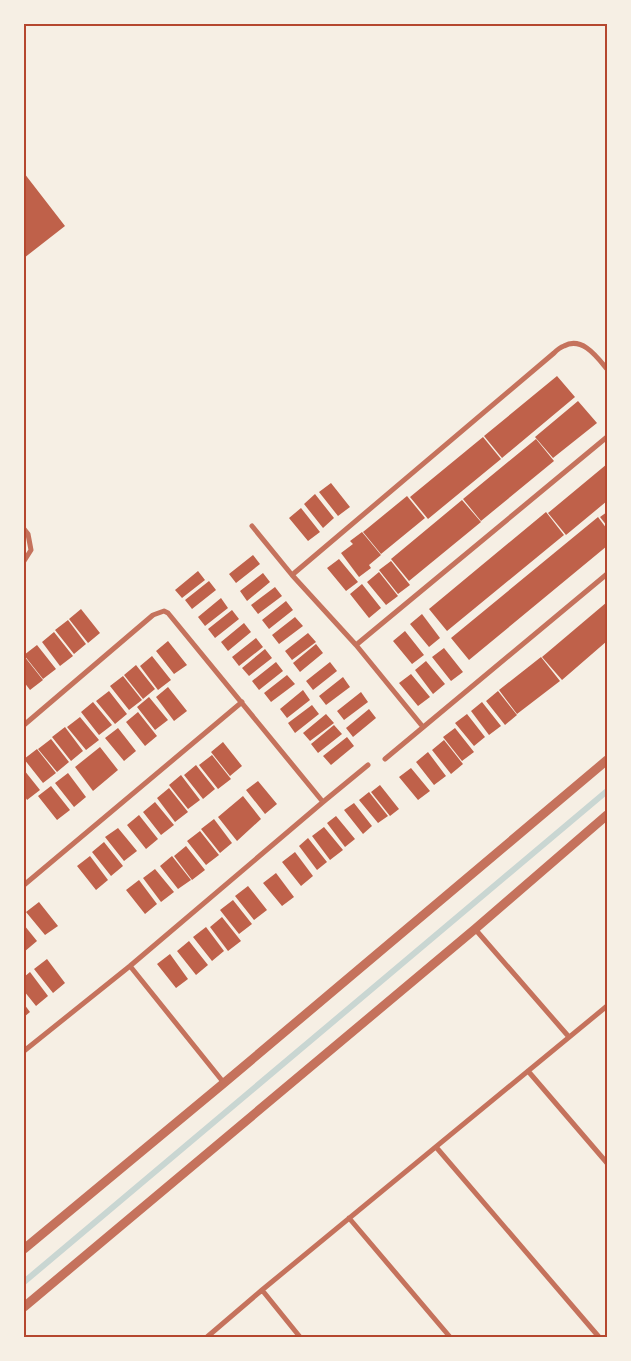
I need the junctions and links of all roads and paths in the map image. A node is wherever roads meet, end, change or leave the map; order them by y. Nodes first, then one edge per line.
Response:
1 (607, 369) edge
2 (607, 437) edge
3 (252, 526) dead end
4 (24, 529) edge
5 (24, 561) edge
6 (607, 574) edge
7 (292, 575) junction
8 (356, 645) junction
9 (242, 702) junction
10 (24, 725) edge
11 (423, 727) junction
12 (385, 759) dead end
13 (607, 760) edge
14 (368, 765) dead end
15 (323, 802) junction
16 (607, 816) edge
17 (24, 885) edge
18 (475, 929) junction
19 (130, 966) junction
20 (607, 1006) edge
21 (569, 1038) junction
22 (24, 1051) edge
23 (528, 1072) junction
24 (224, 1084) junction
25 (436, 1147) junction
26 (607, 1163) edge
27 (349, 1218) junction
28 (24, 1249) edge
29 (262, 1290) junction
30 (24, 1306) edge
31 (207, 1337) edge
32 (300, 1337) edge
33 (450, 1337) edge
34 (599, 1337) edge

1 - 7 street
2 - 8 street
3 - 7 street
4 - 5 street
6 - 11 street
7 - 8 street
8 - 11 street
9 - 10 street
9 - 15 street
9 - 17 street
11 - 12 street
13 - 24 street
14 - 15 street
15 - 19 street
16 - 18 street
18 - 21 street
18 - 30 street
19 - 22 street
19 - 24 street
20 - 21 street
21 - 23 street
23 - 25 street
23 - 26 street
24 - 28 street
25 - 27 street
25 - 34 street
27 - 29 street
27 - 33 street
29 - 31 street
29 - 32 street

